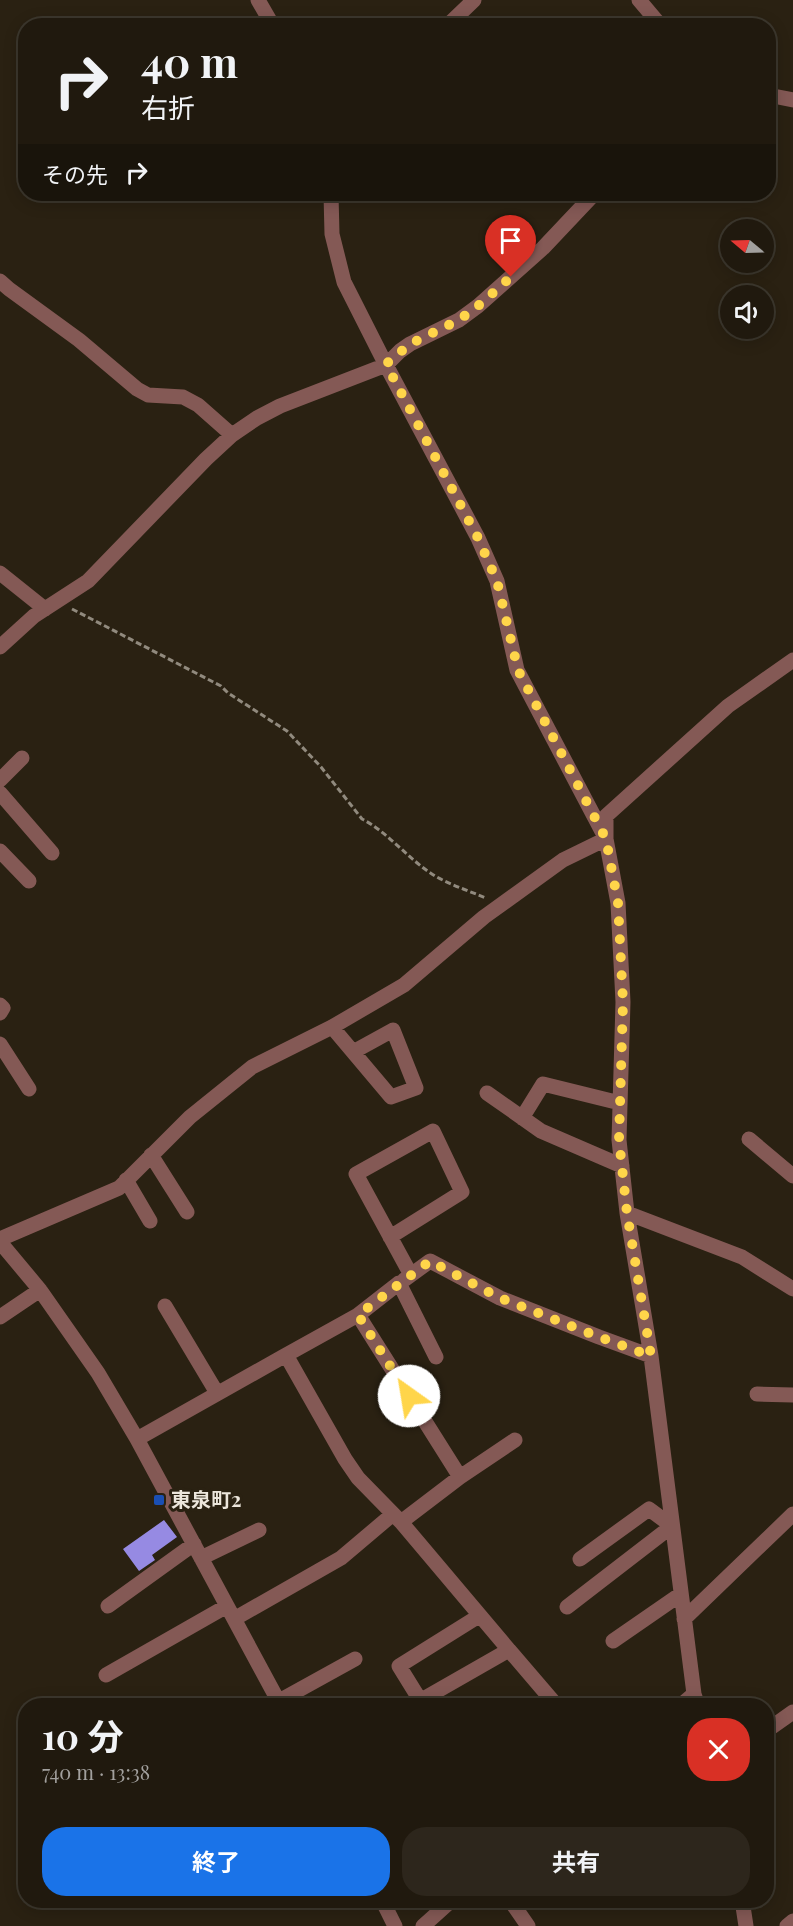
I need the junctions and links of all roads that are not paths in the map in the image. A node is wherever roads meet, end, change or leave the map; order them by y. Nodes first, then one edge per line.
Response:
1 (258, 0) edge
2 (474, 0) edge
3 (639, 0) edge
4 (268, 18) edge
5 (455, 18) edge
6 (655, 18) edge
7 (776, 97) edge
8 (793, 100) edge
9 (331, 201) edge
10 (587, 201) edge
11 (3, 291) edge
12 (386, 364) junction
13 (232, 435) junction
14 (0, 573) edge
15 (51, 605) junction
16 (0, 647) edge
17 (793, 660) edge
18 (22, 758) dead end
19 (0, 780) edge
20 (0, 793) edge
21 (606, 839) junction
22 (0, 851) edge
23 (52, 854) dead end
24 (29, 881) dead end
25 (0, 1005) edge
26 (0, 1013) edge
27 (332, 1027) junction
28 (0, 1044) edge
29 (353, 1052) junction
30 (30, 1089) dead end
31 (487, 1093) dead end
32 (620, 1103) junction
33 (522, 1118) junction
34 (749, 1139) dead end
35 (151, 1155) junction
36 (622, 1166) junction
37 (793, 1176) edge
38 (126, 1180) junction
39 (187, 1212) dead end
40 (627, 1213) junction
41 (150, 1221) dead end
42 (390, 1237) junction
43 (0, 1240) edge
44 (405, 1279) junction
45 (790, 1282) edge
46 (40, 1290) junction
47 (165, 1306) dead end
48 (358, 1315) junction
49 (0, 1317) edge
50 (286, 1355) junction
51 (651, 1356) junction
52 (436, 1357) dead end
53 (217, 1393) junction
54 (757, 1394) dead end
55 (793, 1395) edge
56 (137, 1439) junction
57 (515, 1440) dead end
58 (460, 1477) junction
59 (793, 1514) edge
60 (397, 1518) junction
61 (672, 1526) junction
62 (259, 1530) dead end
63 (194, 1544) junction
64 (201, 1558) junction
65 (580, 1559) dead end
66 (681, 1594) junction
67 (108, 1606) dead end
68 (567, 1607) dead end
69 (230, 1612) junction
70 (479, 1616) junction
71 (684, 1619) junction
72 (613, 1641) dead end
73 (509, 1650) junction
74 (355, 1659) dead end
75 (106, 1675) dead end
76 (277, 1698) edge
77 (289, 1698) edge
78 (414, 1698) edge
79 (425, 1698) edge
80 (550, 1698) edge
81 (696, 1698) edge
82 (793, 1712) edge
83 (774, 1725) edge
84 (386, 1908) edge
85 (443, 1908) edge
86 (516, 1908) edge
87 (743, 1908) edge
88 (793, 1921) edge
89 (395, 1926) edge
90 (423, 1926) edge
91 (528, 1926) edge
92 (746, 1926) edge
93 (787, 1926) edge

1 - 4 street
2 - 5 street
3 - 6 street
7 - 8 street
9 - 12 street
10 - 12 street
11 - 13 street
12 - 13 street
12 - 21 street
13 - 15 street
14 - 15 street
15 - 16 street
17 - 21 street
18 - 19 street
20 - 23 street
21 - 27 street
21 - 32 street
22 - 24 street
25 - 26 street
27 - 29 street
27 - 35 street
28 - 30 street
29 - 29 street
31 - 33 street
32 - 33 street
32 - 36 street
33 - 36 street
34 - 37 street
35 - 38 street
35 - 39 street
36 - 40 street
38 - 41 street
38 - 43 street
40 - 45 street
40 - 51 street
42 - 42 street
42 - 44 street
43 - 46 street
44 - 48 street
44 - 51 street
44 - 52 street
46 - 49 street
46 - 56 street
47 - 53 street
48 - 50 street
48 - 58 street
50 - 53 street
50 - 60 street
51 - 61 street
53 - 56 street
54 - 55 street
56 - 63 street
57 - 58 street
58 - 60 street
59 - 71 street
60 - 69 street
60 - 70 street
61 - 65 street
61 - 66 street
61 - 68 street
62 - 64 street
63 - 64 street
63 - 67 street
64 - 69 street
66 - 71 street
66 - 72 street
69 - 75 street
69 - 76 street
70 - 73 street
70 - 78 street
71 - 81 street
73 - 79 street
73 - 80 street
74 - 77 street
82 - 83 street
84 - 89 street
85 - 90 street
86 - 91 street
87 - 92 street
88 - 93 street

